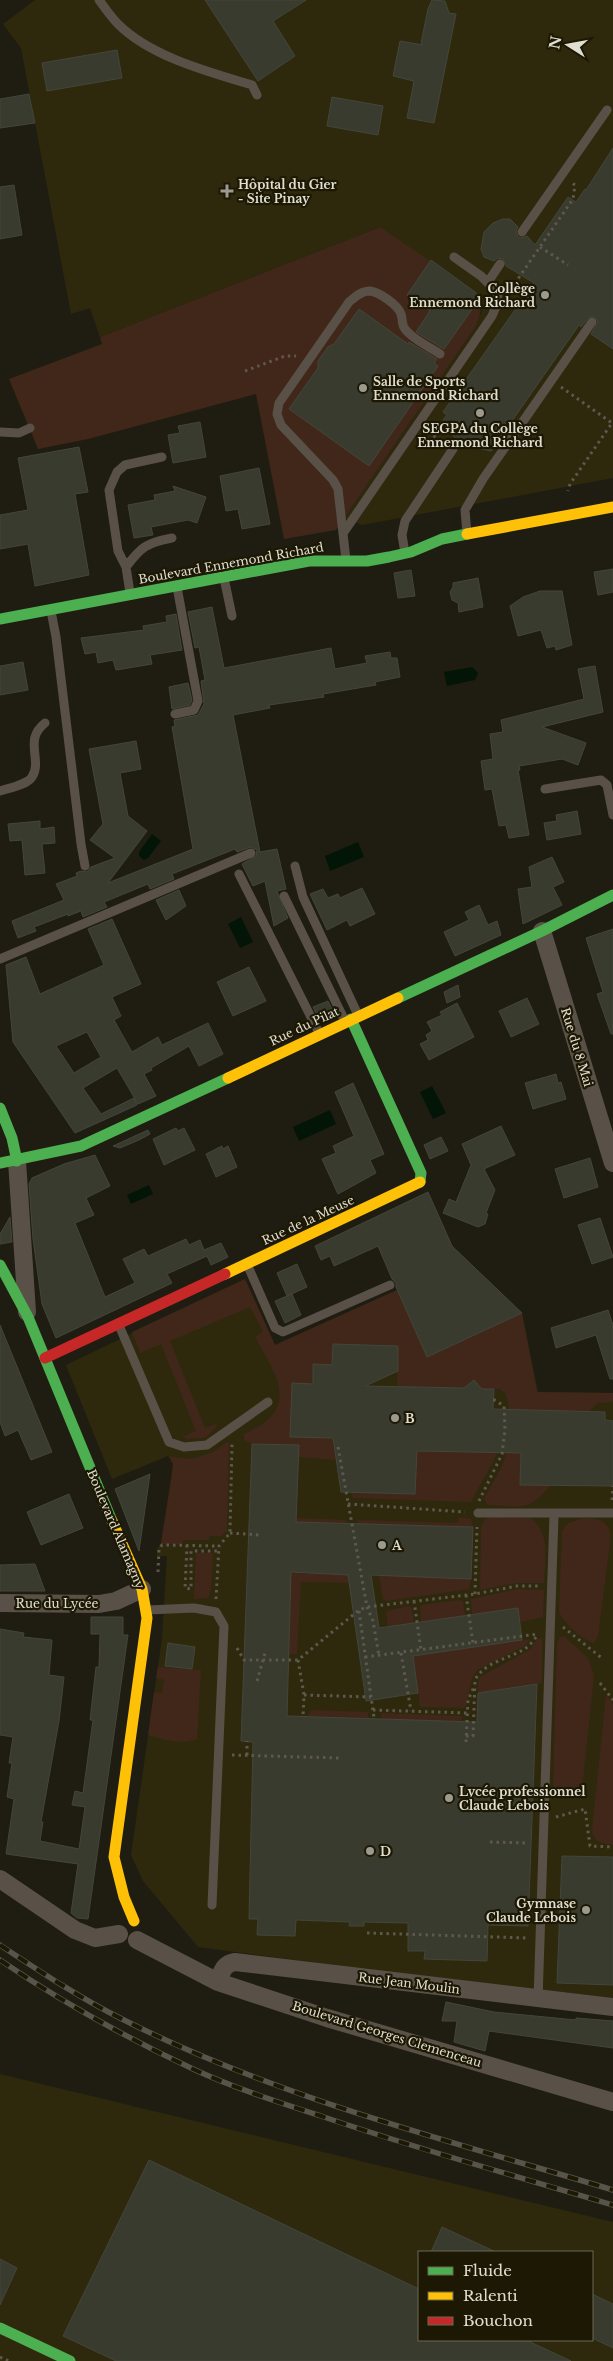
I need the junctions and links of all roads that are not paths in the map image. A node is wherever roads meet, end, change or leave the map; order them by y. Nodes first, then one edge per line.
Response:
1 (98, 0) edge
2 (257, 95) dead end
3 (607, 110) dead end
4 (522, 232) dead end
5 (454, 257) dead end
6 (500, 264) dead end
7 (488, 282) junction
8 (592, 322) dead end
9 (440, 354) dead end
10 (30, 428) dead end
11 (0, 432) edge
12 (453, 449) road end
13 (162, 457) dead end
14 (613, 507) edge
15 (344, 532) junction
16 (467, 534) junction
17 (172, 538) dead end
18 (405, 553) junction
19 (346, 561) junction
20 (126, 567) junction
21 (224, 577) junction
22 (177, 586) junction
23 (130, 595) junction
24 (51, 611) junction
25 (232, 616) dead end
26 (0, 619) edge
27 (175, 714) dead end
28 (45, 723) dead end
29 (545, 789) dead end
30 (0, 791) edge
31 (613, 815) edge
32 (251, 853) dead end
33 (85, 866) dead end
34 (295, 866) dead end
35 (239, 874) dead end
36 (613, 895) edge
37 (284, 896) dead end
38 (542, 931) junction
39 (0, 959) edge
40 (351, 1018) junction
41 (319, 1033) junction
42 (0, 1108) edge
43 (8, 1162) edge
44 (613, 1163) edge
45 (247, 1264) junction
46 (0, 1265) edge
47 (390, 1285) dead end
48 (28, 1317) junction
49 (118, 1323) junction
50 (45, 1358) junction
51 (268, 1402) dead end
52 (478, 1513) road end
53 (554, 1514) junction
54 (613, 1514) edge
55 (142, 1589) junction
56 (0, 1603) edge
57 (146, 1610) junction
58 (0, 1878) edge
59 (124, 1897) joint
60 (212, 1905) dead end
61 (131, 1930) junction
62 (218, 1982) junction
63 (538, 2000) junction
64 (613, 2008) edge
65 (613, 2102) edge
66 (0, 2328) edge
67 (70, 2361) edge

1 - 2 lane
3 - 4 lane
5 - 7 lane
6 - 7 lane
7 - 15 lane
8 - 16 lane
9 - 15 lane
10 - 11 lane
12 - 18 lane
13 - 20 lane
14 - 16 street, Boulevard Ennemond Richard
15 - 19 lane
16 - 18 street, Boulevard Ennemond Richard
17 - 20 lane
18 - 19 street, Boulevard Ennemond Richard
19 - 21 street, Boulevard Ennemond Richard
20 - 23 lane
21 - 22 street, Boulevard Ennemond Richard
21 - 25 lane
22 - 23 street, Boulevard Ennemond Richard
22 - 27 lane
23 - 24 street, Boulevard Ennemond Richard
24 - 26 street, Boulevard Ennemond Richard
24 - 33 lane
28 - 30 lane
29 - 31 lane
32 - 39 lane
34 - 40 lane
35 - 41 lane
36 - 38 street, Rue du Pilat
37 - 40 lane
38 - 40 street, Rue du Pilat
38 - 44 street, Rue du 8 Mai
40 - 41 street, Rue du Pilat
40 - 45 street, Rue de la Meuse
41 - 43 street, Rue du Pilat
42 - 43 street
43 - 48 street
45 - 47 lane
45 - 49 street, Rue de la Meuse
46 - 48 street, Boulevard Alamagny
48 - 50 street, Boulevard Alamagny
49 - 50 street, Rue de la Meuse
49 - 51 lane
50 - 55 street, Boulevard Alamagny
52 - 53 lane
53 - 54 lane
53 - 63 lane
55 - 56 street, Rue du Lycée
55 - 57 street, Boulevard Alamagny
57 - 59 street, Boulevard Alamagny
57 - 60 lane
58 - 61 street
59 - 61 street, Boulevard Alamagny
61 - 62 street, Boulevard Georges Clemenceau
62 - 63 street, Rue Jean Moulin
62 - 65 street, Boulevard Georges Clemenceau
63 - 64 street, Rue Jean Moulin
66 - 67 street

